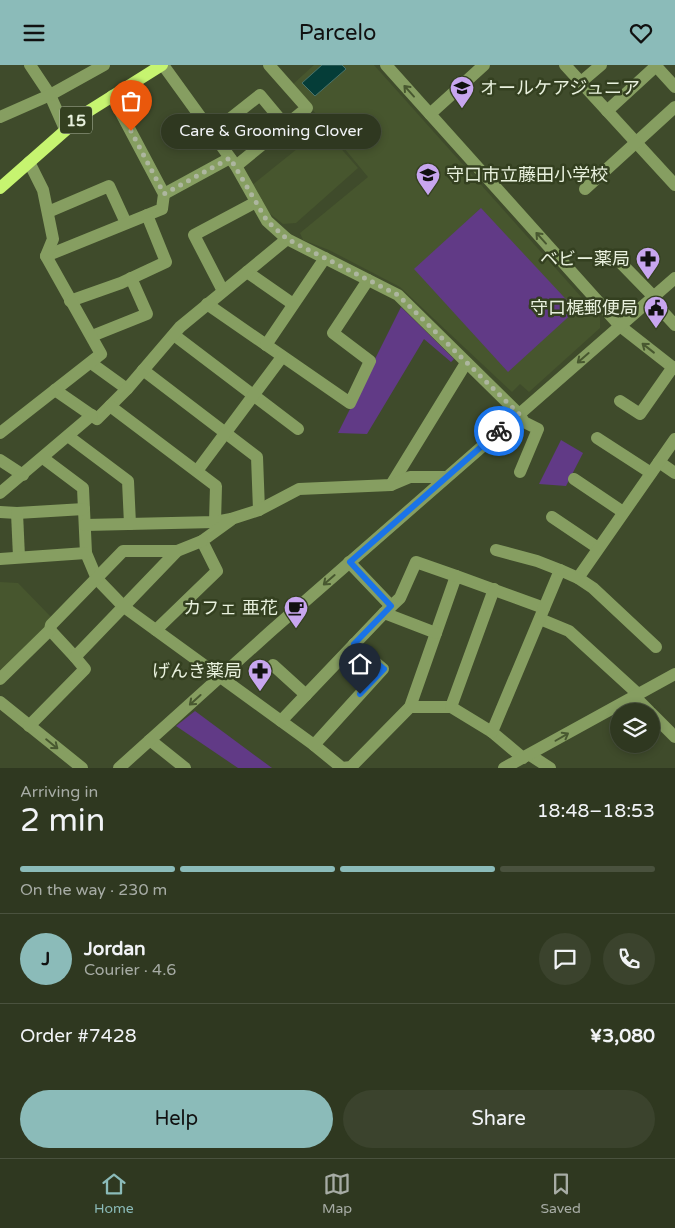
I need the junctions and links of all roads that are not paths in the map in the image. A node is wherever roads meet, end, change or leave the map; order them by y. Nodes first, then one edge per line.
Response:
1 (30, 65) edge
2 (104, 65) edge
3 (162, 65) edge
4 (269, 65) edge
5 (386, 65) edge
6 (484, 65) edge
7 (566, 65) edge
8 (601, 65) edge
9 (658, 66) edge
10 (146, 70) edge
11 (581, 82) junction
12 (675, 87) edge
13 (50, 95) junction
14 (112, 96) junction
15 (675, 107) edge
16 (607, 111) junction
17 (430, 114) junction
18 (0, 117) edge
19 (286, 125) junction
20 (65, 129) junction
21 (212, 133) junction
22 (636, 142) junction
23 (29, 162) junction
24 (233, 162) junction
25 (670, 171) edge
26 (675, 185) edge
27 (0, 188) edge
28 (585, 189) dead end
29 (164, 194) junction
30 (256, 202) junction
31 (48, 212) junction
32 (147, 215) junction
33 (126, 223) junction
34 (287, 239) junction
35 (46, 256) junction
36 (325, 258) junction
37 (616, 258) dead end
38 (247, 272) junction
39 (130, 278) junction
40 (675, 278) edge
41 (368, 280) junction
42 (224, 291) junction
43 (652, 298) junction
44 (70, 301) junction
45 (207, 304) junction
46 (294, 304) junction
47 (675, 325) edge
48 (620, 326) junction
49 (174, 335) junction
50 (92, 336) junction
51 (266, 345) junction
52 (282, 357) junction
53 (91, 363) junction
54 (466, 363) junction
55 (674, 368) edge
56 (143, 371) junction
57 (55, 389) junction
58 (127, 389) junction
59 (253, 395) junction
60 (620, 401) dead end
61 (110, 406) junction
62 (519, 414) junction
63 (92, 415) junction
64 (298, 429) dead end
65 (0, 433) edge
66 (225, 433) junction
67 (68, 436) junction
68 (597, 438) dead end
69 (675, 439) edge
70 (44, 457) junction
71 (0, 460) edge
72 (659, 462) junction
73 (197, 471) junction
74 (520, 472) dead end
75 (651, 473) junction
76 (675, 473) edge
77 (23, 475) junction
78 (446, 477) junction
79 (574, 479) dead end
80 (391, 485) junction
81 (0, 493) edge
82 (84, 509) junction
83 (259, 510) junction
84 (0, 512) edge
85 (623, 512) junction
86 (16, 513) junction
87 (552, 517) dead end
88 (231, 519) junction
89 (215, 521) junction
90 (130, 524) junction
91 (85, 525) junction
92 (202, 541) junction
93 (598, 548) junction
94 (496, 550) dead end
95 (177, 551) junction
96 (86, 553) junction
97 (19, 557) junction
98 (0, 559) edge
99 (350, 562) junction
100 (560, 570) junction
101 (456, 576) junction
102 (578, 578) junction
103 (97, 579) junction
104 (494, 589) junction
105 (124, 607) junction
106 (388, 610) junction
107 (542, 613) junction
108 (50, 629) junction
109 (156, 630) junction
110 (436, 633) junction
111 (354, 644) junction
112 (656, 647) dead end
113 (75, 657) junction
114 (273, 665) dead end
115 (675, 674) edge
116 (221, 677) junction
117 (0, 679) edge
118 (306, 695) junction
119 (636, 695) junction
120 (0, 703) edge
121 (643, 703) edge
122 (410, 707) junction
123 (451, 707) junction
124 (281, 721) junction
125 (660, 722) edge
126 (30, 726) junction
127 (492, 732) junction
128 (675, 737) edge
129 (150, 740) junction
130 (314, 745) junction
131 (527, 757) junction
132 (82, 768) edge
133 (119, 768) edge
134 (185, 768) edge
135 (504, 768) edge
136 (550, 768) edge

1 - 13 street
2 - 13 street
3 - 10 main road, 15
3 - 21 street
4 - 19 street
17 -> 5 street
6 - 17 street
7 - 11 street
8 - 11 street
9 - 12 street
9 - 16 street
10 - 14 main road, 15
11 - 16 street
13 - 18 street
13 - 20 street
14 - 20 main road, 15
14 - 29 street
15 - 22 street
16 - 22 street
48 -> 17 street
19 - 21 street
19 - 24 street
20 - 23 main road, 15
21 - 24 street
22 - 25 street
22 - 28 street
23 - 27 main road, 15
23 - 31 street
24 - 29 street
24 - 30 street
25 - 26 street
29 - 32 street
30 - 34 street
30 - 42 street
31 - 33 street
31 - 35 street
32 - 33 street
32 - 39 street
33 - 35 street
34 - 36 street
34 - 38 street
35 - 44 street
36 - 41 street
36 - 46 street
37 - 43 street
38 - 42 street
38 - 46 street
39 - 44 street
39 - 50 street
40 - 43 street
41 - 52 street
41 - 54 street
42 - 45 street
43 - 47 street
43 - 48 street
44 - 50 street
45 - 49 street
45 - 51 street
46 - 51 street
55 -> 48 street
48 -> 62 street
49 - 56 street
49 - 59 street
50 - 53 street
51 - 52 street
52 - 59 street
53 - 57 street
53 - 58 street
54 - 62 street
54 - 80 street
55 - 60 street
56 - 58 street
56 - 66 street
57 - 63 street
57 - 65 street
58 - 61 street
59 - 64 street
59 - 66 street
61 - 63 street
61 - 73 street
62 - 74 street
62 - 78 street
63 - 67 street
66 - 73 street
66 - 83 street
67 - 70 street
67 - 90 street
68 - 75 street
69 - 72 street
70 - 77 street
70 - 82 street
71 - 77 street
72 - 75 street
72 - 76 street
73 - 89 street
75 - 85 street
77 - 81 street
78 - 80 street
78 - 99 street
79 - 85 street
80 - 83 street
82 - 86 street
82 - 91 street
83 - 88 street
84 - 86 street
85 - 93 street
86 - 97 street
87 - 93 street
88 - 89 street
88 - 92 street
89 - 90 street
90 - 91 street
91 - 96 street
92 - 95 street
92 - 109 street
93 - 102 street
94 - 100 street
95 - 103 street
95 - 105 street
96 - 97 street
96 - 103 street
97 - 98 street
99 - 106 street
99 -> 116 street
100 - 102 street
100 - 107 street
101 - 104 street
101 - 106 street
101 - 110 street
102 - 112 street
103 - 105 street
103 - 108 street
104 - 107 street
104 - 123 street
105 - 109 street
105 - 113 street
106 - 110 street
106 - 111 street
107 - 119 street
107 - 127 street
108 - 113 street
108 - 117 street
109 - 116 street
110 - 122 street
111 - 118 street
111 - 130 street
113 - 126 street
114 - 118 street
115 - 119 street
116 - 124 street
116 -> 129 street
118 - 124 street
119 - 121 street
131 -> 119 street
120 - 126 street
122 - 123 street
122 - 130 street
123 - 127 street
124 - 130 street
125 - 128 street
126 -> 132 street
127 - 131 street
129 - 133 street
129 - 134 street
131 - 135 street
131 - 136 street

